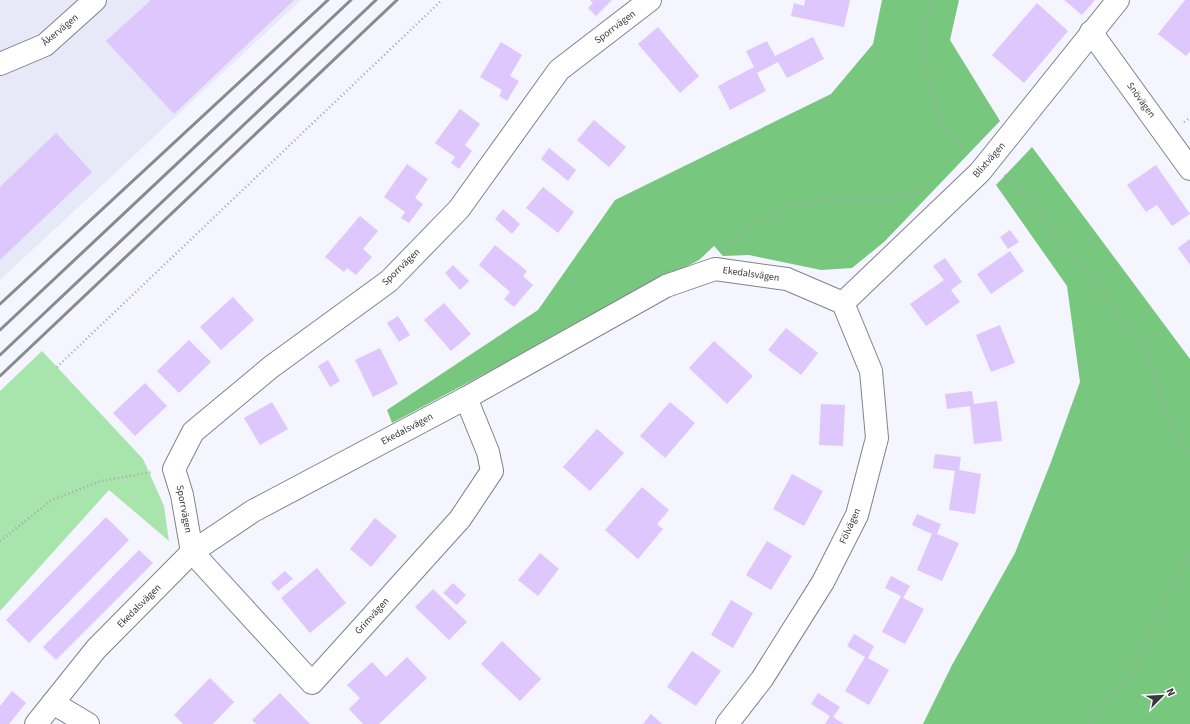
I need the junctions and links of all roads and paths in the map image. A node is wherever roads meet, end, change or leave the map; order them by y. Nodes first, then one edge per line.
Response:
1 (94, 0) edge
2 (442, 0) edge
3 (650, 0) edge
4 (930, 0) edge
5 (1118, 0) edge
6 (1091, 32) junction
7 (0, 64) edge
8 (984, 168) junction
9 (1190, 168) edge
10 (934, 188) dead end
11 (715, 269) junction
12 (842, 303) junction
13 (57, 367) dead end
14 (466, 398) junction
15 (1190, 454) edge
16 (174, 469) junction
17 (0, 541) edge
18 (192, 552) junction
19 (1190, 553) edge
20 (52, 703) junction
21 (36, 724) edge
22 (88, 724) edge
23 (727, 724) edge
24 (1090, 724) edge

1 - 7 street, Åkervägen
2 - 13 path
3 - 16 street, Sporrvägen
4 - 8 path
5 - 6 street, Blixtvägen
6 - 8 street, Blixtvägen
6 - 9 street, Snövägen
8 - 12 street, Blixtvägen
8 - 15 path
10 - 11 path
11 - 12 street, Ekedalsvägen
11 - 14 street, Ekedalsvägen
12 - 23 street, Fölvägen
14 - 18 street, Ekedalsvägen
14 - 18 street, Grimvägen
16 - 17 path
16 - 18 street, Sporrvägen
18 - 20 street, Ekedalsvägen
19 - 24 path
20 - 21 street, Ekedalsvägen
20 - 22 street

